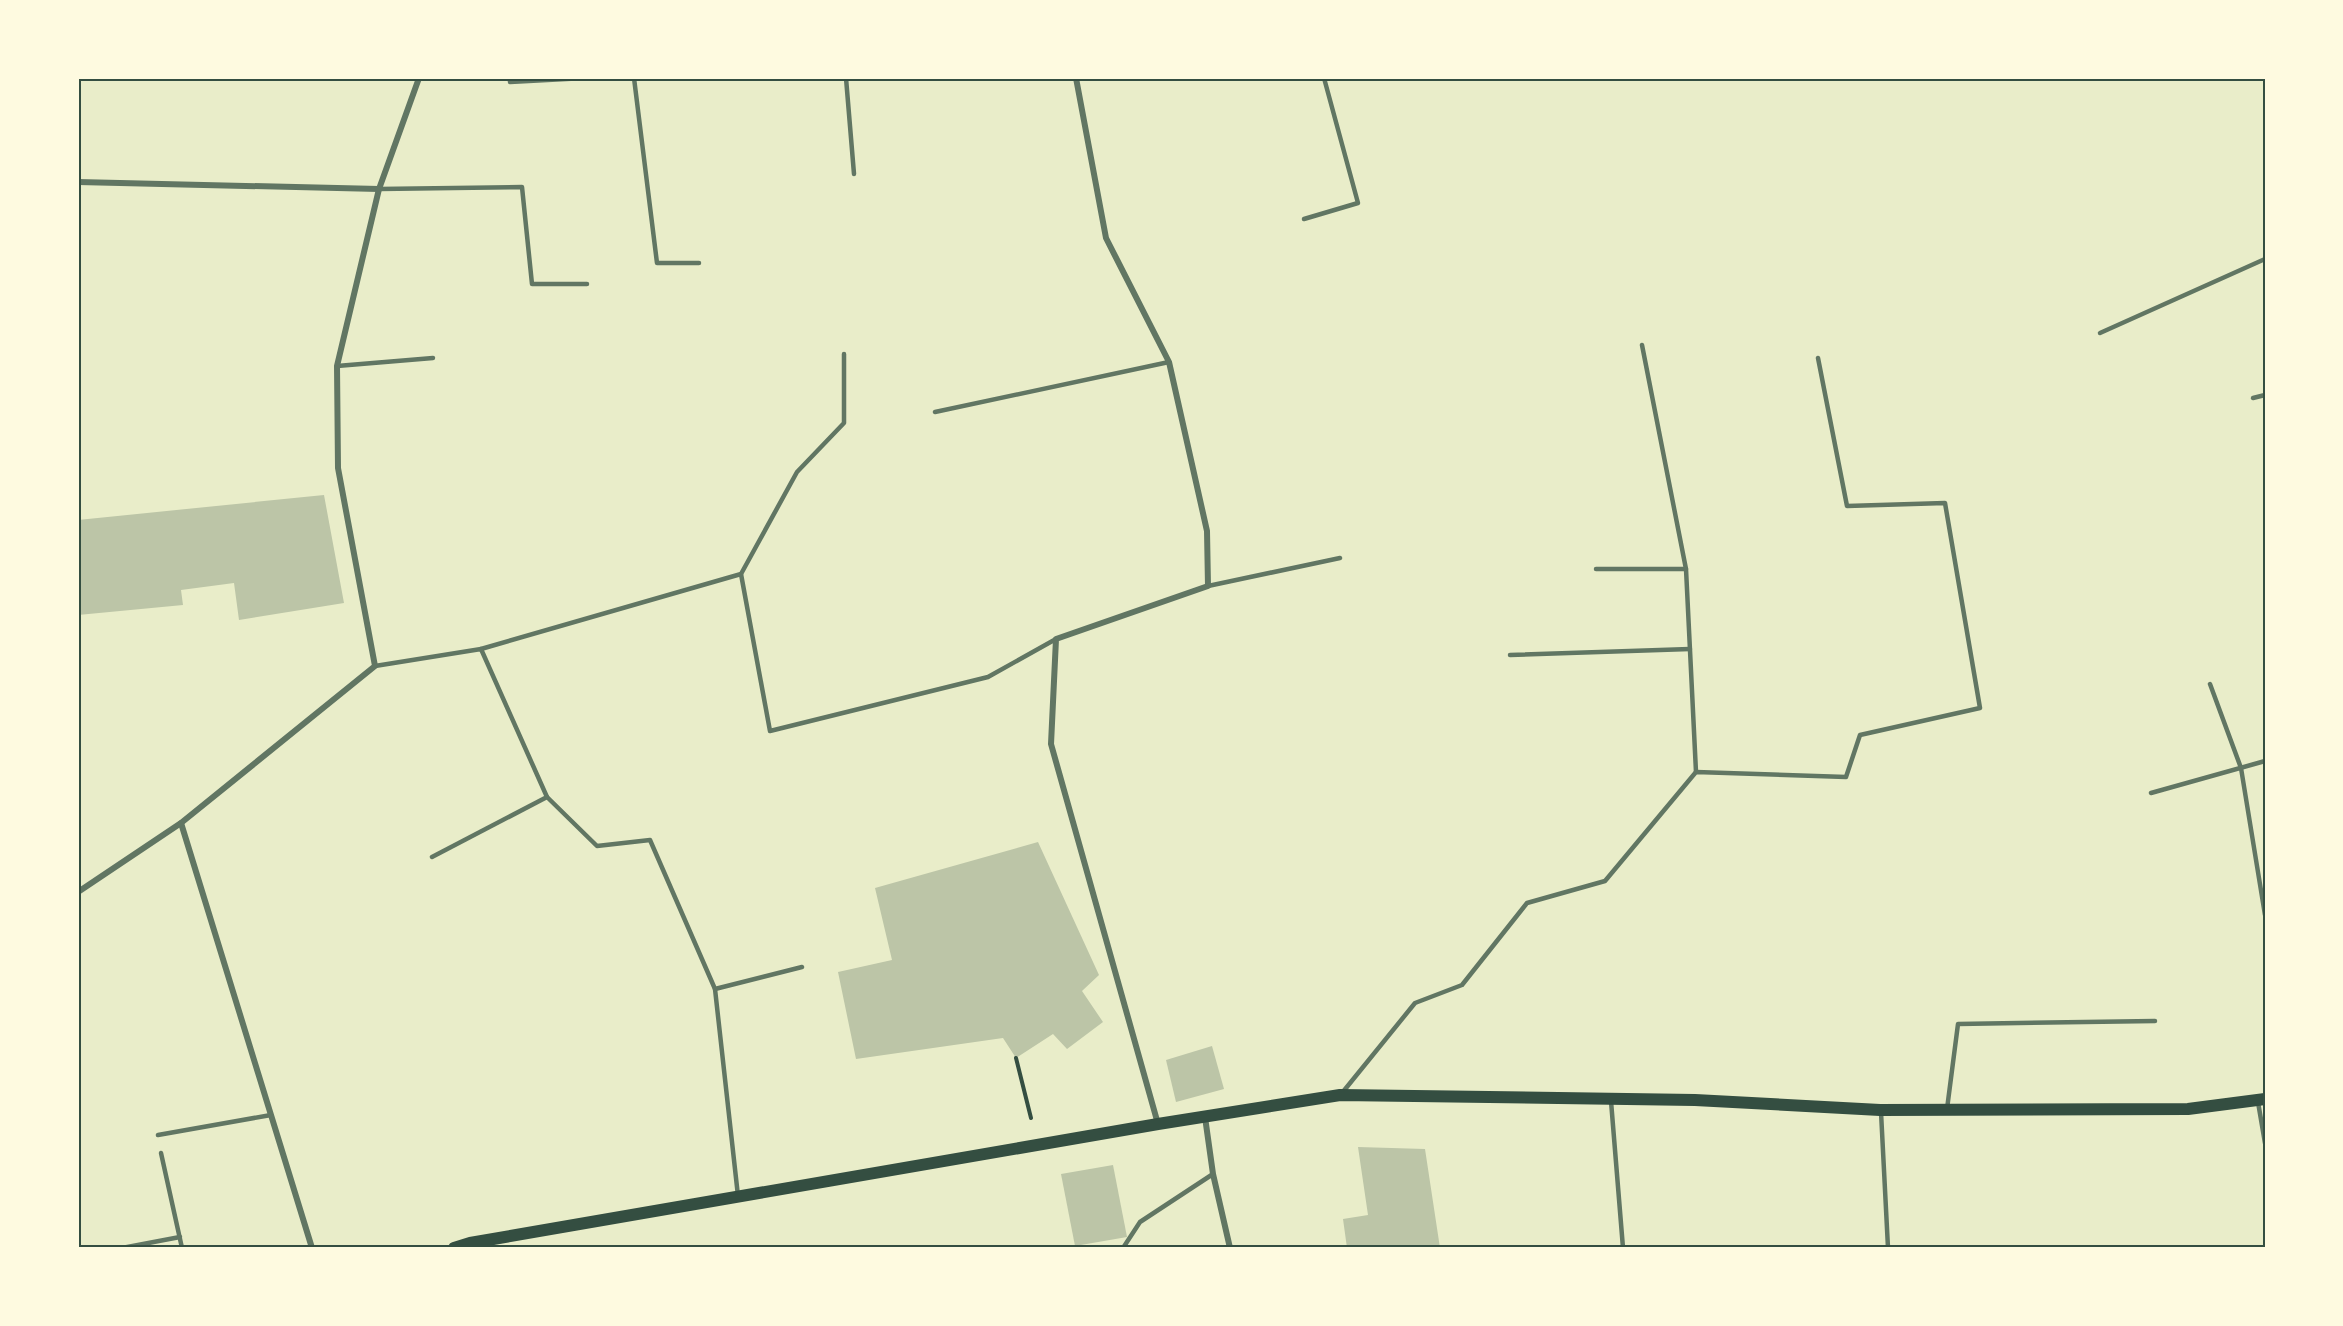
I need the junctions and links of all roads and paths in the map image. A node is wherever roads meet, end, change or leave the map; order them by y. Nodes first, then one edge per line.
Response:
1 (419, 78) edge
2 (510, 78) edge
3 (585, 78) edge
4 (634, 78) edge
5 (846, 78) edge
6 (1076, 78) edge
7 (1324, 78) edge
8 (854, 174) dead end
9 (78, 182) edge
10 (379, 189) junction
11 (1304, 219) dead end
12 (2265, 259) edge
13 (699, 263) dead end
14 (587, 284) dead end
15 (2100, 333) dead end
16 (1642, 345) dead end
17 (844, 354) dead end
18 (433, 358) dead end
19 (1818, 358) dead end
20 (1169, 362) junction
21 (337, 366) junction
22 (2265, 395) edge
23 (2253, 398) dead end
24 (935, 412) dead end
25 (1340, 558) dead end
26 (1596, 569) dead end
27 (1686, 569) junction
28 (741, 574) junction
29 (1208, 586) junction
30 (1056, 639) junction
31 (481, 649) junction
32 (1690, 649) junction
33 (1510, 655) dead end
34 (375, 666) junction
35 (2210, 684) dead end
36 (2265, 761) edge
37 (2241, 768) junction
38 (1696, 771) junction
39 (2151, 793) dead end
40 (548, 797) junction
41 (181, 823) junction
42 (432, 857) dead end
43 (78, 892) edge
44 (2265, 915) edge
45 (802, 967) dead end
46 (715, 989) junction
47 (2155, 1022) dead end
48 (1016, 1058) dead end
49 (1340, 1095) junction
50 (2261, 1099) edge
51 (1611, 1100) junction
52 (1947, 1109) junction
53 (1881, 1110) junction
54 (270, 1115) junction
55 (1204, 1117) junction
56 (1158, 1124) junction
57 (158, 1135) dead end
58 (2265, 1143) edge
59 (1038, 1145) junction
60 (161, 1153) dead end
61 (1214, 1174) junction
62 (738, 1196) junction
63 (180, 1237) junction
64 (122, 1248) edge
65 (182, 1248) edge
66 (312, 1248) edge
67 (454, 1248) edge
68 (1123, 1248) edge
69 (1230, 1248) edge
70 (1623, 1248) edge
71 (1888, 1248) edge

1 - 10 street
2 - 3 lane
4 - 13 lane
5 - 8 lane
6 - 20 street
7 - 11 lane
9 - 10 street
10 - 14 lane
10 - 21 street
12 - 15 lane
16 - 27 lane
17 - 28 lane
18 - 21 lane
19 - 38 lane
20 - 24 lane
20 - 29 street
21 - 34 street
22 - 23 lane
25 - 29 lane
26 - 27 lane
27 - 32 lane
28 - 30 lane
28 - 31 lane
29 - 30 street
30 - 56 street
31 - 34 lane
31 - 40 lane
32 - 33 lane
32 - 38 lane
34 - 41 street
35 - 37 lane
36 - 37 lane
37 - 39 lane
37 - 44 lane
38 - 49 lane
40 - 42 lane
40 - 46 lane
41 - 43 street
41 - 54 street
45 - 46 lane
46 - 62 lane
47 - 52 lane
48 - 59 path
49 - 51 main road
49 - 55 main road
50 - 52 main road
50 - 58 lane
51 - 53 main road
51 - 70 lane
52 - 53 main road
53 - 71 lane
54 - 57 lane
54 - 66 street
55 - 56 main road
55 - 61 street
56 - 59 main road
59 - 62 main road
60 - 63 lane
61 - 68 lane
61 - 69 street
62 - 67 main road
63 - 64 lane
63 - 65 lane

